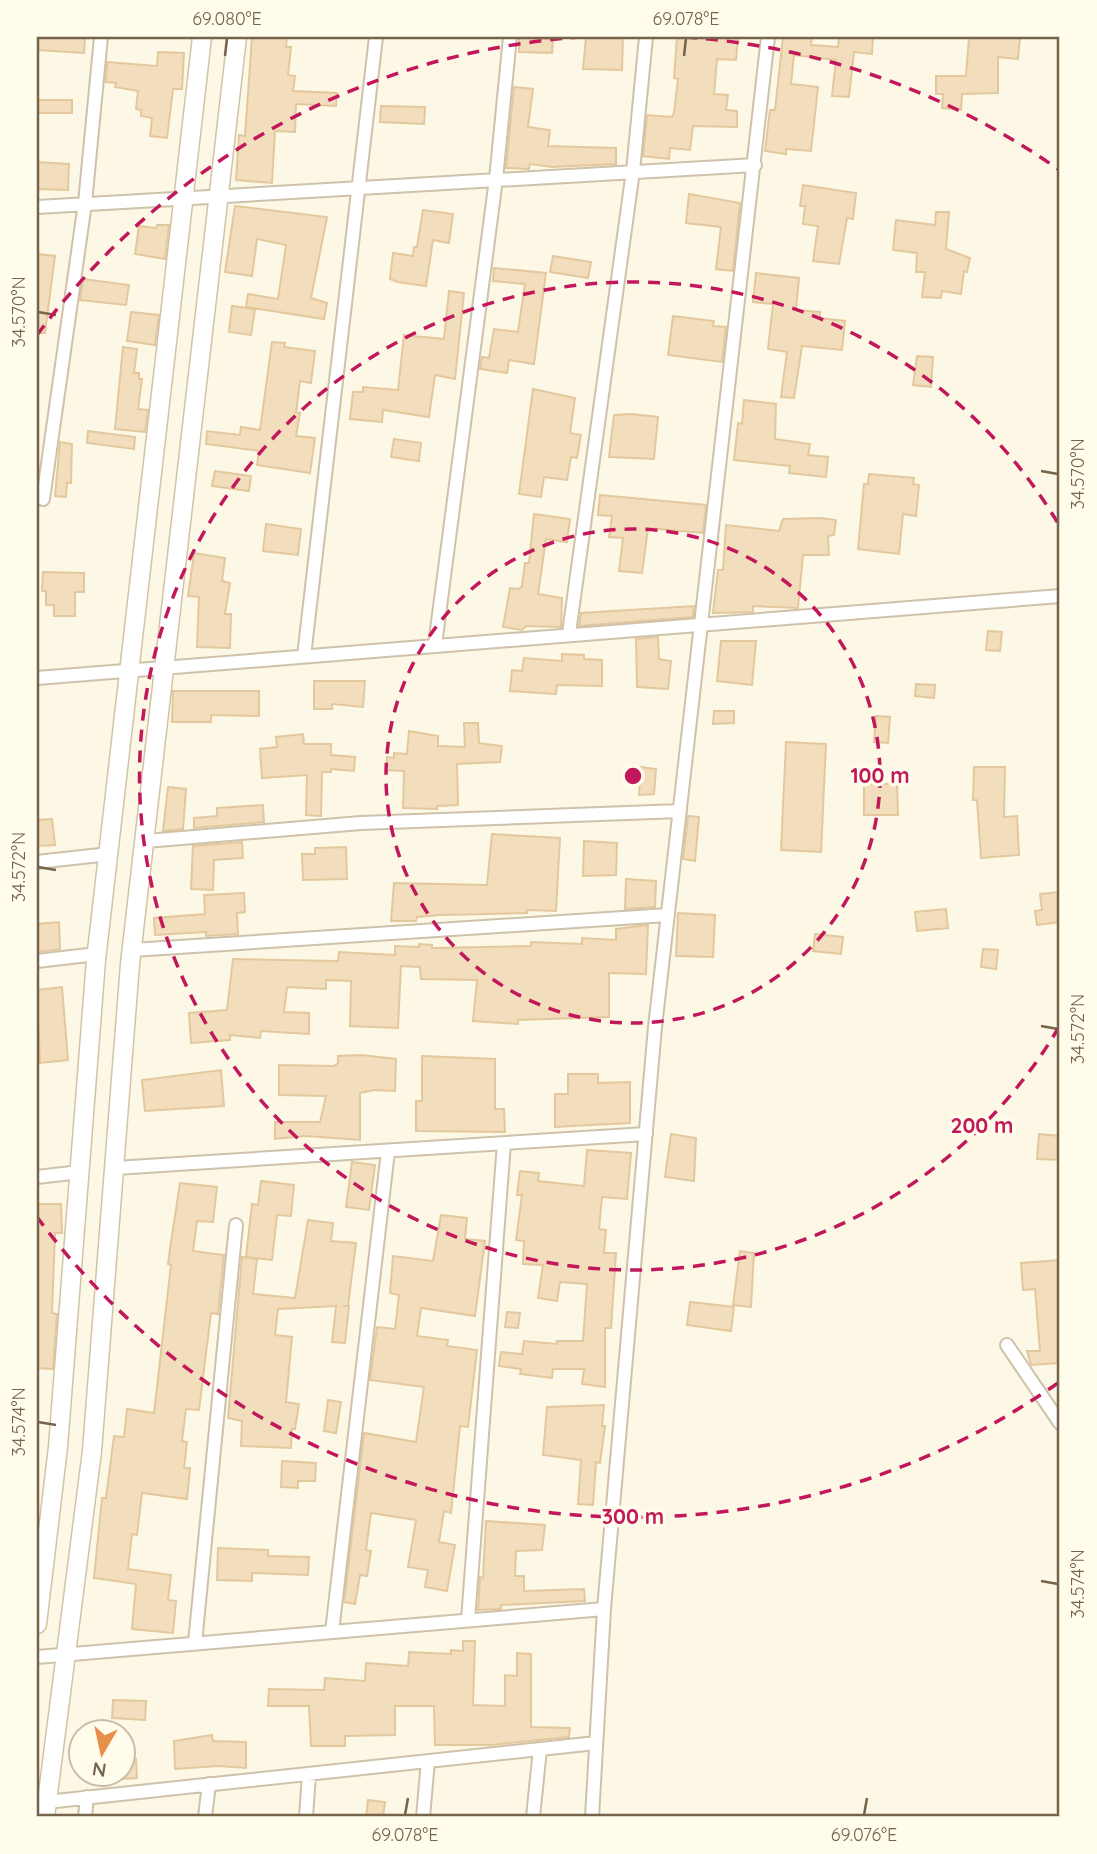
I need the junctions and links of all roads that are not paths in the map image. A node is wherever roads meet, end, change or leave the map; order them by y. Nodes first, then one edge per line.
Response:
1 (101, 37) edge
2 (202, 37) edge
3 (237, 37) edge
4 (376, 37) edge
5 (510, 37) edge
6 (646, 37) edge
7 (768, 37) edge
8 (755, 165) junction
9 (634, 171) junction
10 (496, 179) junction
11 (359, 186) junction
12 (219, 194) junction
13 (184, 196) junction
14 (85, 203) junction
15 (37, 207) edge
16 (43, 499) dead end
17 (1060, 596) edge
18 (701, 622) junction
19 (569, 634) junction
20 (435, 645) junction
21 (304, 656) junction
22 (165, 668) junction
23 (130, 671) junction
24 (37, 678) edge
25 (680, 811) junction
26 (146, 841) junction
27 (109, 855) junction
28 (37, 862) edge
29 (668, 915) junction
30 (132, 950) junction
31 (97, 954) junction
32 (37, 961) edge
33 (646, 1134) junction
34 (504, 1143) junction
35 (388, 1151) junction
36 (115, 1168) junction
37 (80, 1172) junction
38 (37, 1177) edge
39 (236, 1225) dead end
40 (1007, 1345) dead end
41 (1060, 1423) edge
42 (604, 1609) junction
43 (468, 1620) junction
44 (37, 1624) edge
45 (332, 1632) junction
46 (195, 1643) junction
47 (68, 1654) junction
48 (37, 1657) edge
49 (596, 1743) junction
50 (540, 1749) junction
51 (428, 1761) junction
52 (309, 1774) junction
53 (209, 1784) junction
54 (87, 1797) junction
55 (43, 1807) edge
56 (85, 1817) edge
57 (205, 1817) edge
58 (306, 1817) edge
59 (423, 1817) edge
60 (533, 1817) edge
61 (592, 1817) edge

1 - 14 street
2 - 13 main road
3 - 12 main road
4 - 11 street
5 - 10 street
6 - 9 street
7 - 8 street
8 - 9 street
8 - 18 street
9 - 10 street
9 - 19 street
10 - 11 street
10 - 20 street
11 - 12 street
11 - 21 street
12 - 13 street
12 - 22 main road
13 - 14 street
13 - 23 main road
14 - 15 street
14 - 16 street
17 - 18 street
18 - 19 street
18 - 25 street
19 - 20 street
20 - 21 street
21 - 22 street
22 - 23 street
22 - 26 main road
23 - 24 street
23 - 27 main road
25 - 26 street
25 - 29 street
26 - 30 main road
27 - 28 street
27 - 31 main road
29 - 30 street
29 - 33 street
30 - 36 main road
31 - 32 street
31 - 37 main road
33 - 34 street
33 - 42 street
34 - 35 street
34 - 43 street
35 - 36 street
35 - 45 street
36 - 47 main road
37 - 38 street
37 - 44 main road
39 - 46 street
40 - 41 street
42 - 43 street
42 - 49 street
43 - 45 street
45 - 46 street
46 - 47 street
47 - 48 street
47 - 55 main road
49 - 50 street
49 - 61 street
50 - 51 street
50 - 60 street
51 - 52 street
51 - 59 street
52 - 53 street
52 - 58 street
53 - 54 street
53 - 57 street
54 - 55 street
54 - 56 street

